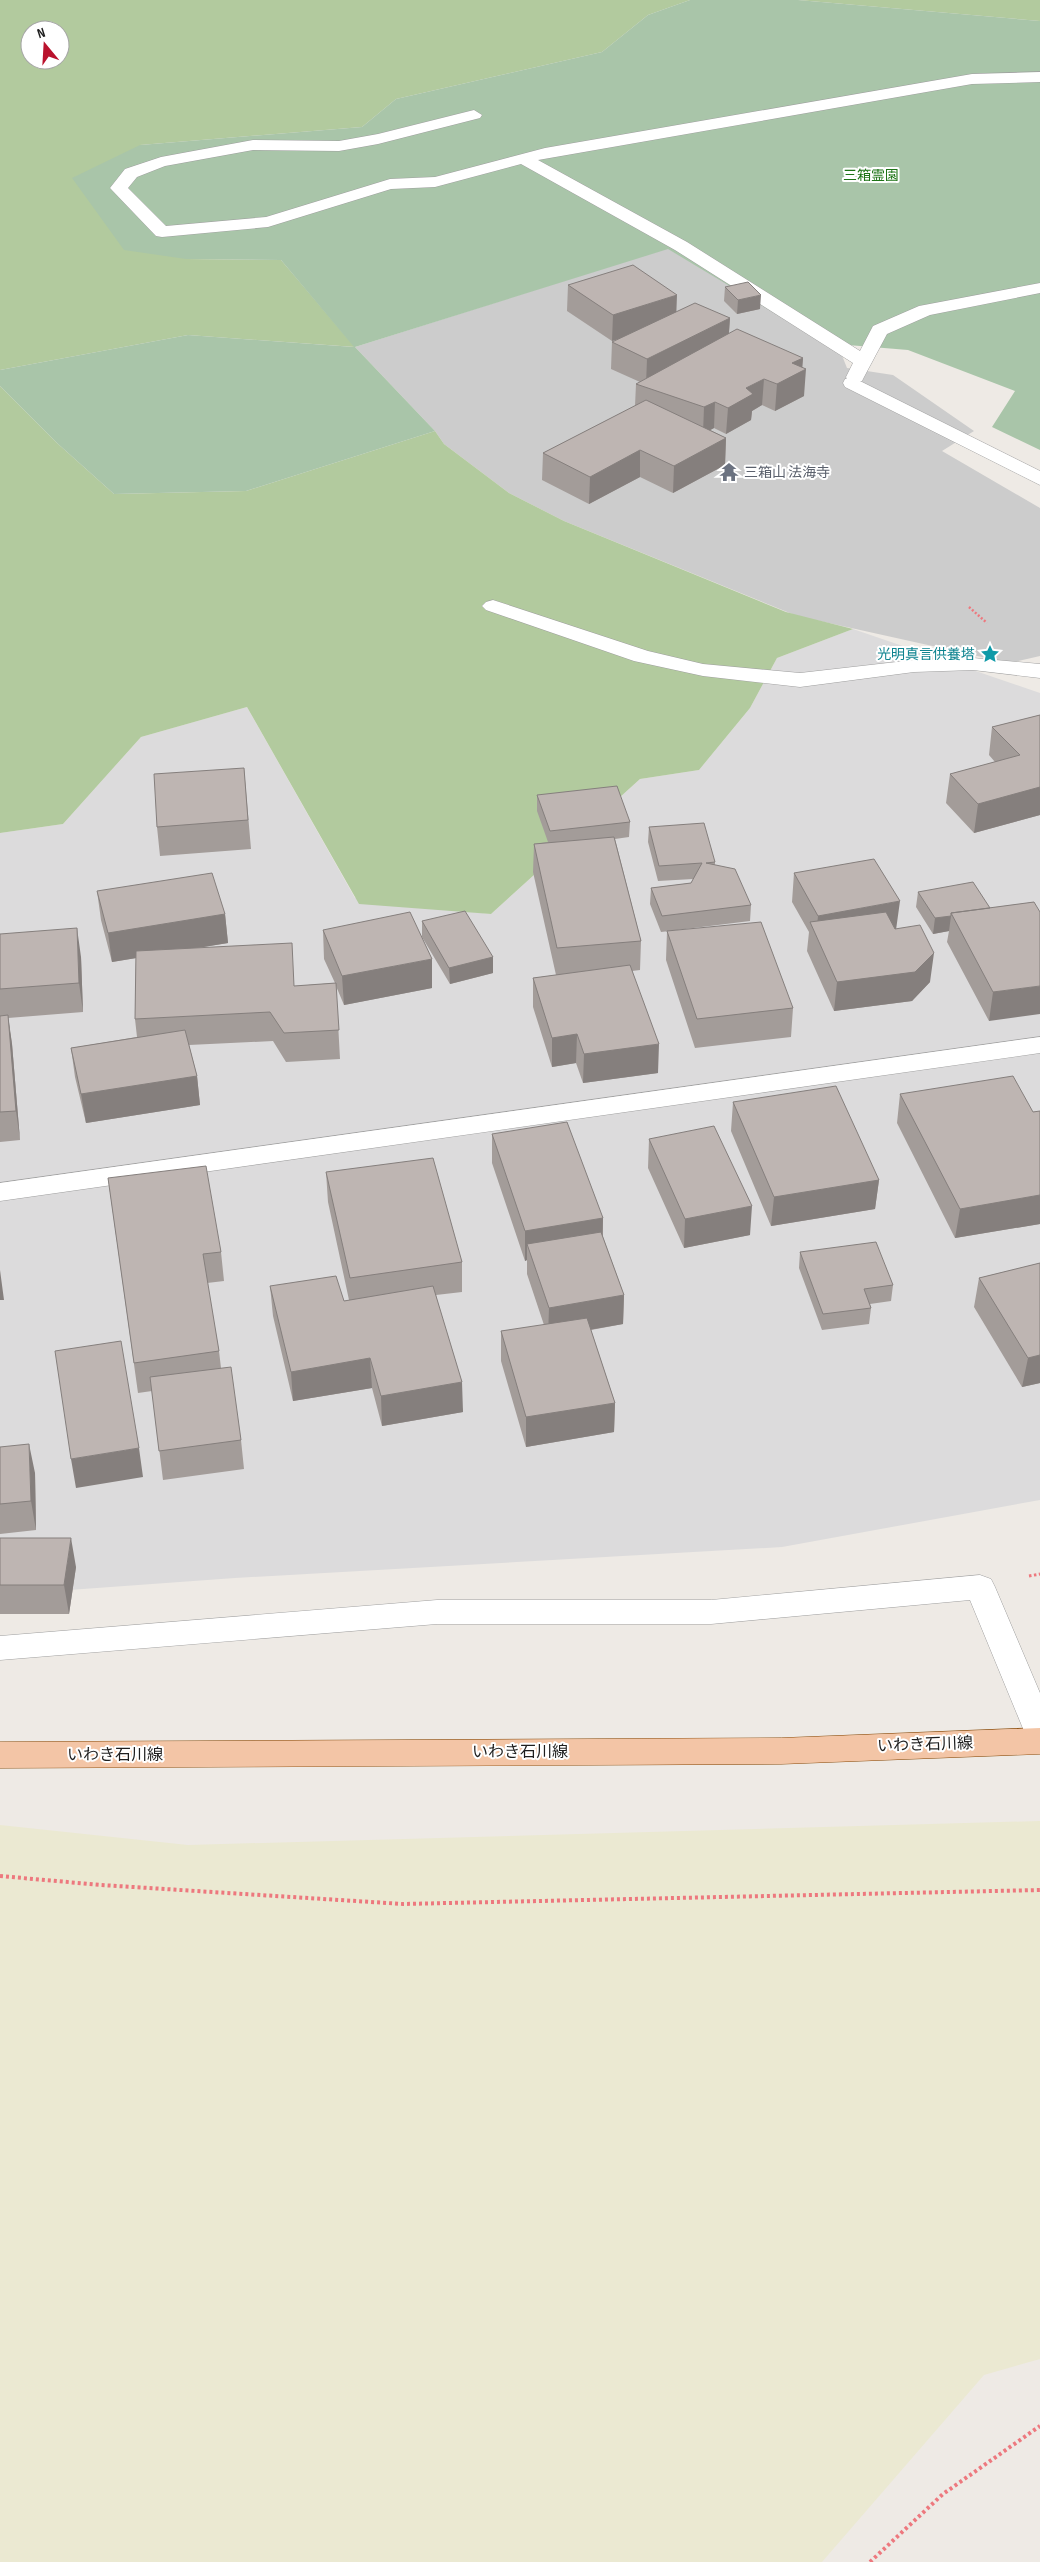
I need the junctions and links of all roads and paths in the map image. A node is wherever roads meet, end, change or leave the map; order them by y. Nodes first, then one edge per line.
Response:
1 (1040, 77) edge
2 (474, 115) dead end
3 (524, 159) junction
4 (1040, 288) edge
5 (863, 361) junction
6 (1040, 479) edge
7 (493, 606) dead end
8 (1040, 671) edge
9 (1040, 1045) edge
10 (0, 1192) edge
11 (0, 1648) edge
12 (1040, 1731) edge
13 (1040, 1741) edge
14 (0, 1755) edge
15 (0, 1876) edge
16 (1040, 1890) edge
17 (1040, 2426) edge
18 (870, 2562) edge

1 - 3 street
2 - 3 street
3 - 5 street
4 - 5 street
5 - 6 street
7 - 8 street
9 - 10 street
11 - 12 street
13 - 14 main road, いわき石川線
15 - 16 path
17 - 18 path

